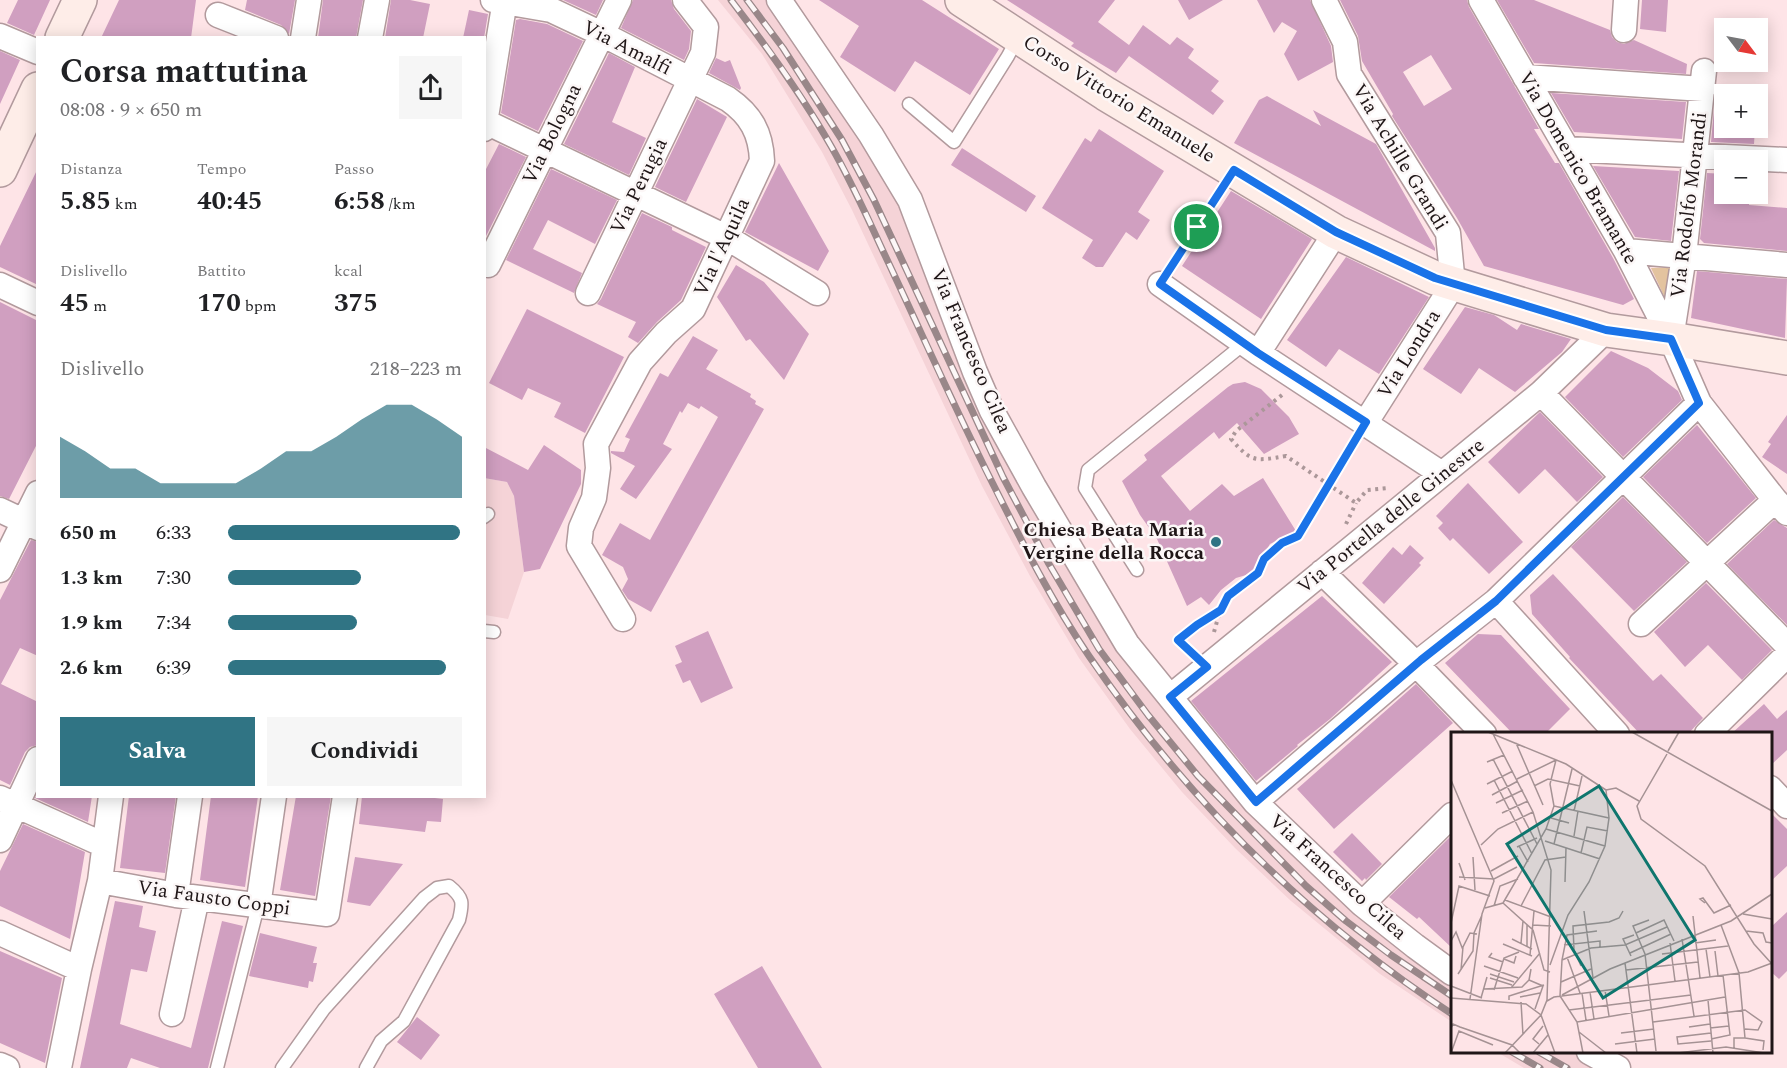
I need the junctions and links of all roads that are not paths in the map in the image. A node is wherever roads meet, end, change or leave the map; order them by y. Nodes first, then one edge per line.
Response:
1 (80, 0) edge
2 (309, 0) edge
3 (376, 0) edge
4 (619, 0) edge
5 (685, 0) edge
6 (779, 0) edge
7 (962, 0) edge
8 (1324, 0) edge
9 (1481, 0) edge
10 (1626, 0) edge
11 (501, 1) edge
12 (219, 18) edge
13 (1624, 30) dead end
14 (602, 34) junction
15 (0, 36) edge
16 (63, 36) edge
17 (270, 36) edge
18 (303, 36) edge
19 (370, 36) edge
20 (1018, 36) junction
21 (36, 51) edge
22 (1525, 77) junction
23 (691, 80) junction
24 (36, 92) edge
25 (909, 104) dead end
26 (486, 116) edge
27 (486, 124) edge
28 (1567, 149) junction
29 (544, 150) junction
30 (1696, 154) junction
31 (1787, 160) edge
32 (0, 170) edge
33 (635, 194) junction
34 (1336, 232) junction
35 (726, 237) junction
36 (1626, 251) junction
37 (1684, 256) junction
38 (486, 264) edge
39 (1787, 265) edge
40 (1160, 284) road end
41 (0, 285) edge
42 (1453, 285) junction
43 (588, 292) dead end
44 (817, 293) dead end
45 (36, 302) edge
46 (1606, 330) junction
47 (1671, 339) junction
48 (1251, 348) junction
49 (1787, 358) edge
50 (1541, 393) junction
51 (1699, 403) junction
52 (1366, 422) junction
53 (1442, 474) junction
54 (1624, 477) junction
55 (36, 502) edge
56 (1781, 506) edge
57 (0, 510) edge
58 (31, 525) edge
59 (1706, 562) junction
60 (0, 570) edge
61 (1137, 570) dead end
62 (1322, 572) junction
63 (1496, 601) junction
64 (623, 619) dead end
65 (1641, 624) dead end
66 (1787, 645) edge
67 (1787, 655) edge
68 (1416, 664) junction
69 (1170, 697) junction
70 (1482, 732) edge
71 (1615, 732) edge
72 (1713, 732) edge
73 (36, 762) edge
74 (1772, 791) edge
75 (111, 798) edge
76 (190, 798) edge
77 (274, 798) edge
78 (345, 798) edge
79 (8, 802) edge
80 (1256, 802) junction
81 (1787, 806) edge
82 (1451, 817) edge
83 (0, 840) edge
84 (104, 845) junction
85 (100, 881) junction
86 (187, 896) junction
87 (1362, 903) junction
88 (258, 906) junction
89 (0, 933) edge
90 (79, 969) junction
91 (1451, 972) edge
92 (172, 1014) dead end
93 (1591, 1053) edge
94 (0, 1065) edge
95 (7, 1068) edge
96 (58, 1068) edge
97 (217, 1068) edge
98 (282, 1068) edge
99 (366, 1068) edge
100 (1618, 1068) edge

1 - 16 main road
2 - 18 street
3 - 19 street
4 - 14 street, Via Bologna
5 - 23 street, Via Perugia
6 - 69 street, Via Francesco Cilea
7 - 20 main road, Corso Vittorio Emanuele
8 - 42 street, Via Achille Grandi
9 - 22 street, Via Domenico Bramante
10 - 13 street
11 - 14 street, Via Amalfi
11 - 26 street
12 - 17 street
14 - 23 street, Via Amalfi
14 - 29 street, Via Bologna
15 - 21 street
20 - 25 lane
20 - 34 main road, Corso Vittorio Emanuele
22 - 28 street, Via Domenico Bramante
22 - 30 street, Via Rodolfo Morandi
23 - 33 street, Via Perugia
23 - 35 street, Via l'Aquila
24 - 32 main road
27 - 29 street
28 - 30 street
28 - 36 street, Via Domenico Bramante
29 - 33 street
29 - 38 street, Via Bologna
30 - 31 street
30 - 37 street, Via Rodolfo Morandi
33 - 35 street
33 - 43 street, Via Perugia
34 - 42 main road, Corso Vittorio Emanuele
34 - 48 street
35 - 44 street
35 - 64 street, Via l'Aquila
36 - 37 street
36 - 47 street, Via Domenico Bramante
37 - 39 street
37 - 47 street, Via Rodolfo Morandi
40 - 48 street
41 - 45 street
42 - 46 main road, Corso Vittorio Emanuele
42 - 52 street, Via Londra
46 - 47 main road, Corso Vittorio Emanuele
46 - 50 street, Via Portella delle Ginestre
47 - 49 main road, Corso Vittorio Emanuele
47 - 51 street, Via Domenico Bramante
48 - 52 street
48 - 61 lane
50 - 53 street, Via Portella delle Ginestre
50 - 54 street
51 - 54 street
51 - 56 street, Via Domenico Bramante
52 - 53 street
53 - 62 street, Via Portella delle Ginestre
54 - 59 street
54 - 63 street
55 - 58 street
56 - 59 street
57 - 58 street
58 - 60 street
59 - 65 street
59 - 66 street
62 - 68 street
62 - 69 street, Via Portella delle Ginestre
63 - 68 street
63 - 71 street
67 - 72 street
68 - 70 street
68 - 80 street
69 - 80 street, Via Francesco Cilea
73 - 79 street
74 - 81 street
75 - 84 street
76 - 86 street
77 - 88 street
78 - 88 street, Via Fausto Coppi
79 - 83 street
79 - 84 street
80 - 87 street, Via Francesco Cilea
82 - 87 street
84 - 85 street
85 - 86 street, Via Fausto Coppi
85 - 90 street
86 - 88 street, Via Fausto Coppi
86 - 92 street
87 - 91 street, Via Francesco Cilea
88 - 97 lane
89 - 90 street
90 - 96 street
93 - 100 street
94 - 95 street
98 - 99 lane

